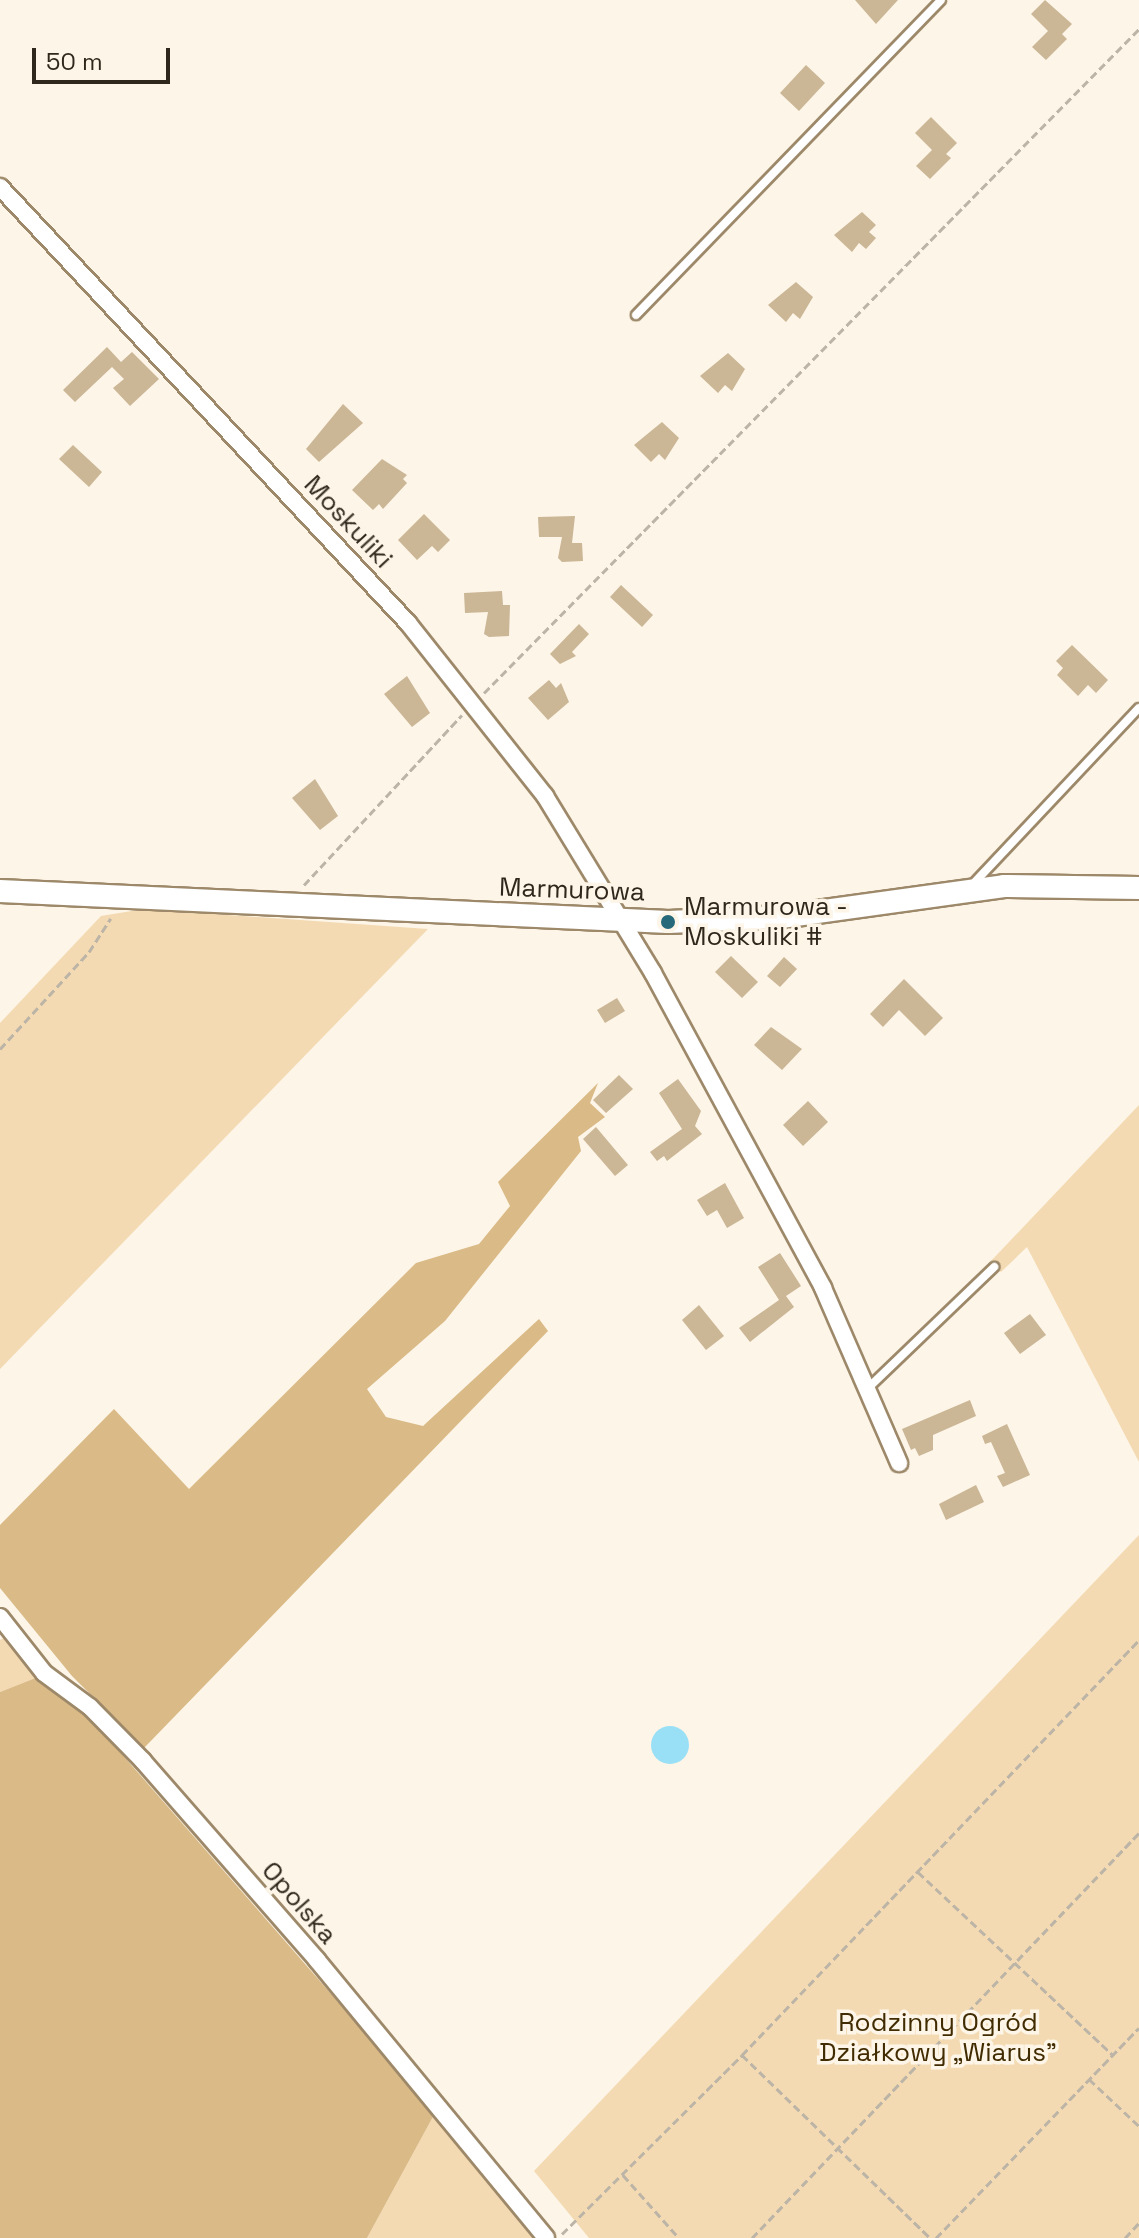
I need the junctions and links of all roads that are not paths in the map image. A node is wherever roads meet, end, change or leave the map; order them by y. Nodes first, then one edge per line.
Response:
1 (941, 0) edge
2 (0, 187) edge
3 (636, 315) dead end
4 (1139, 708) edge
5 (1139, 888) edge
6 (0, 891) edge
7 (966, 891) junction
8 (619, 922) junction
9 (994, 1267) dead end
10 (868, 1388) junction
11 (899, 1463) dead end
12 (0, 1617) edge
13 (546, 2238) edge

1 - 3 lane
2 - 8 street, Moskuliki
4 - 7 lane
5 - 7 street, Marmurowa
6 - 8 street, Marmurowa
7 - 8 street, Marmurowa
8 - 10 street, Moskuliki
9 - 10 lane
10 - 11 street, Moskuliki
12 - 13 street, Opolska

